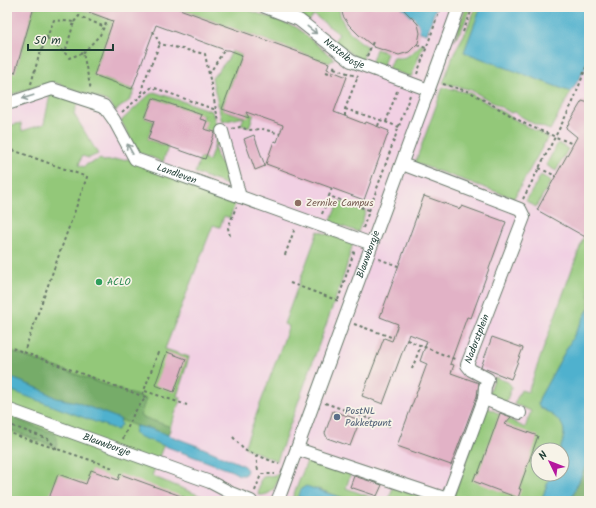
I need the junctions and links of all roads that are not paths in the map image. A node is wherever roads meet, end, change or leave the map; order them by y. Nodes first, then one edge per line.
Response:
1 (265, 7) edge
2 (459, 7) edge
3 (429, 90) junction
4 (7, 104) edge
5 (222, 131) road end
6 (402, 164) junction
7 (245, 198) junction
8 (372, 244) junction
9 (484, 399) junction
10 (7, 409) edge
11 (520, 413) dead end
12 (297, 449) junction
13 (447, 500) edge
14 (251, 501) edge
15 (277, 501) edge

1 -> 3 street, Nettelbosje
2 - 3 street, Blauwborgje
3 - 6 street, Blauwborgje
7 -> 4 street, Landleven
5 - 7 street
6 - 8 street, Blauwborgje
6 - 9 street, Nadorstplein
7 - 8 street, Landleven
8 - 12 street, Blauwborgje
9 - 11 street
9 - 13 street, Nadorstplein
10 - 14 street, Blauwborgje
12 - 13 street, Nadorstplein
12 - 15 street, Blauwborgje

